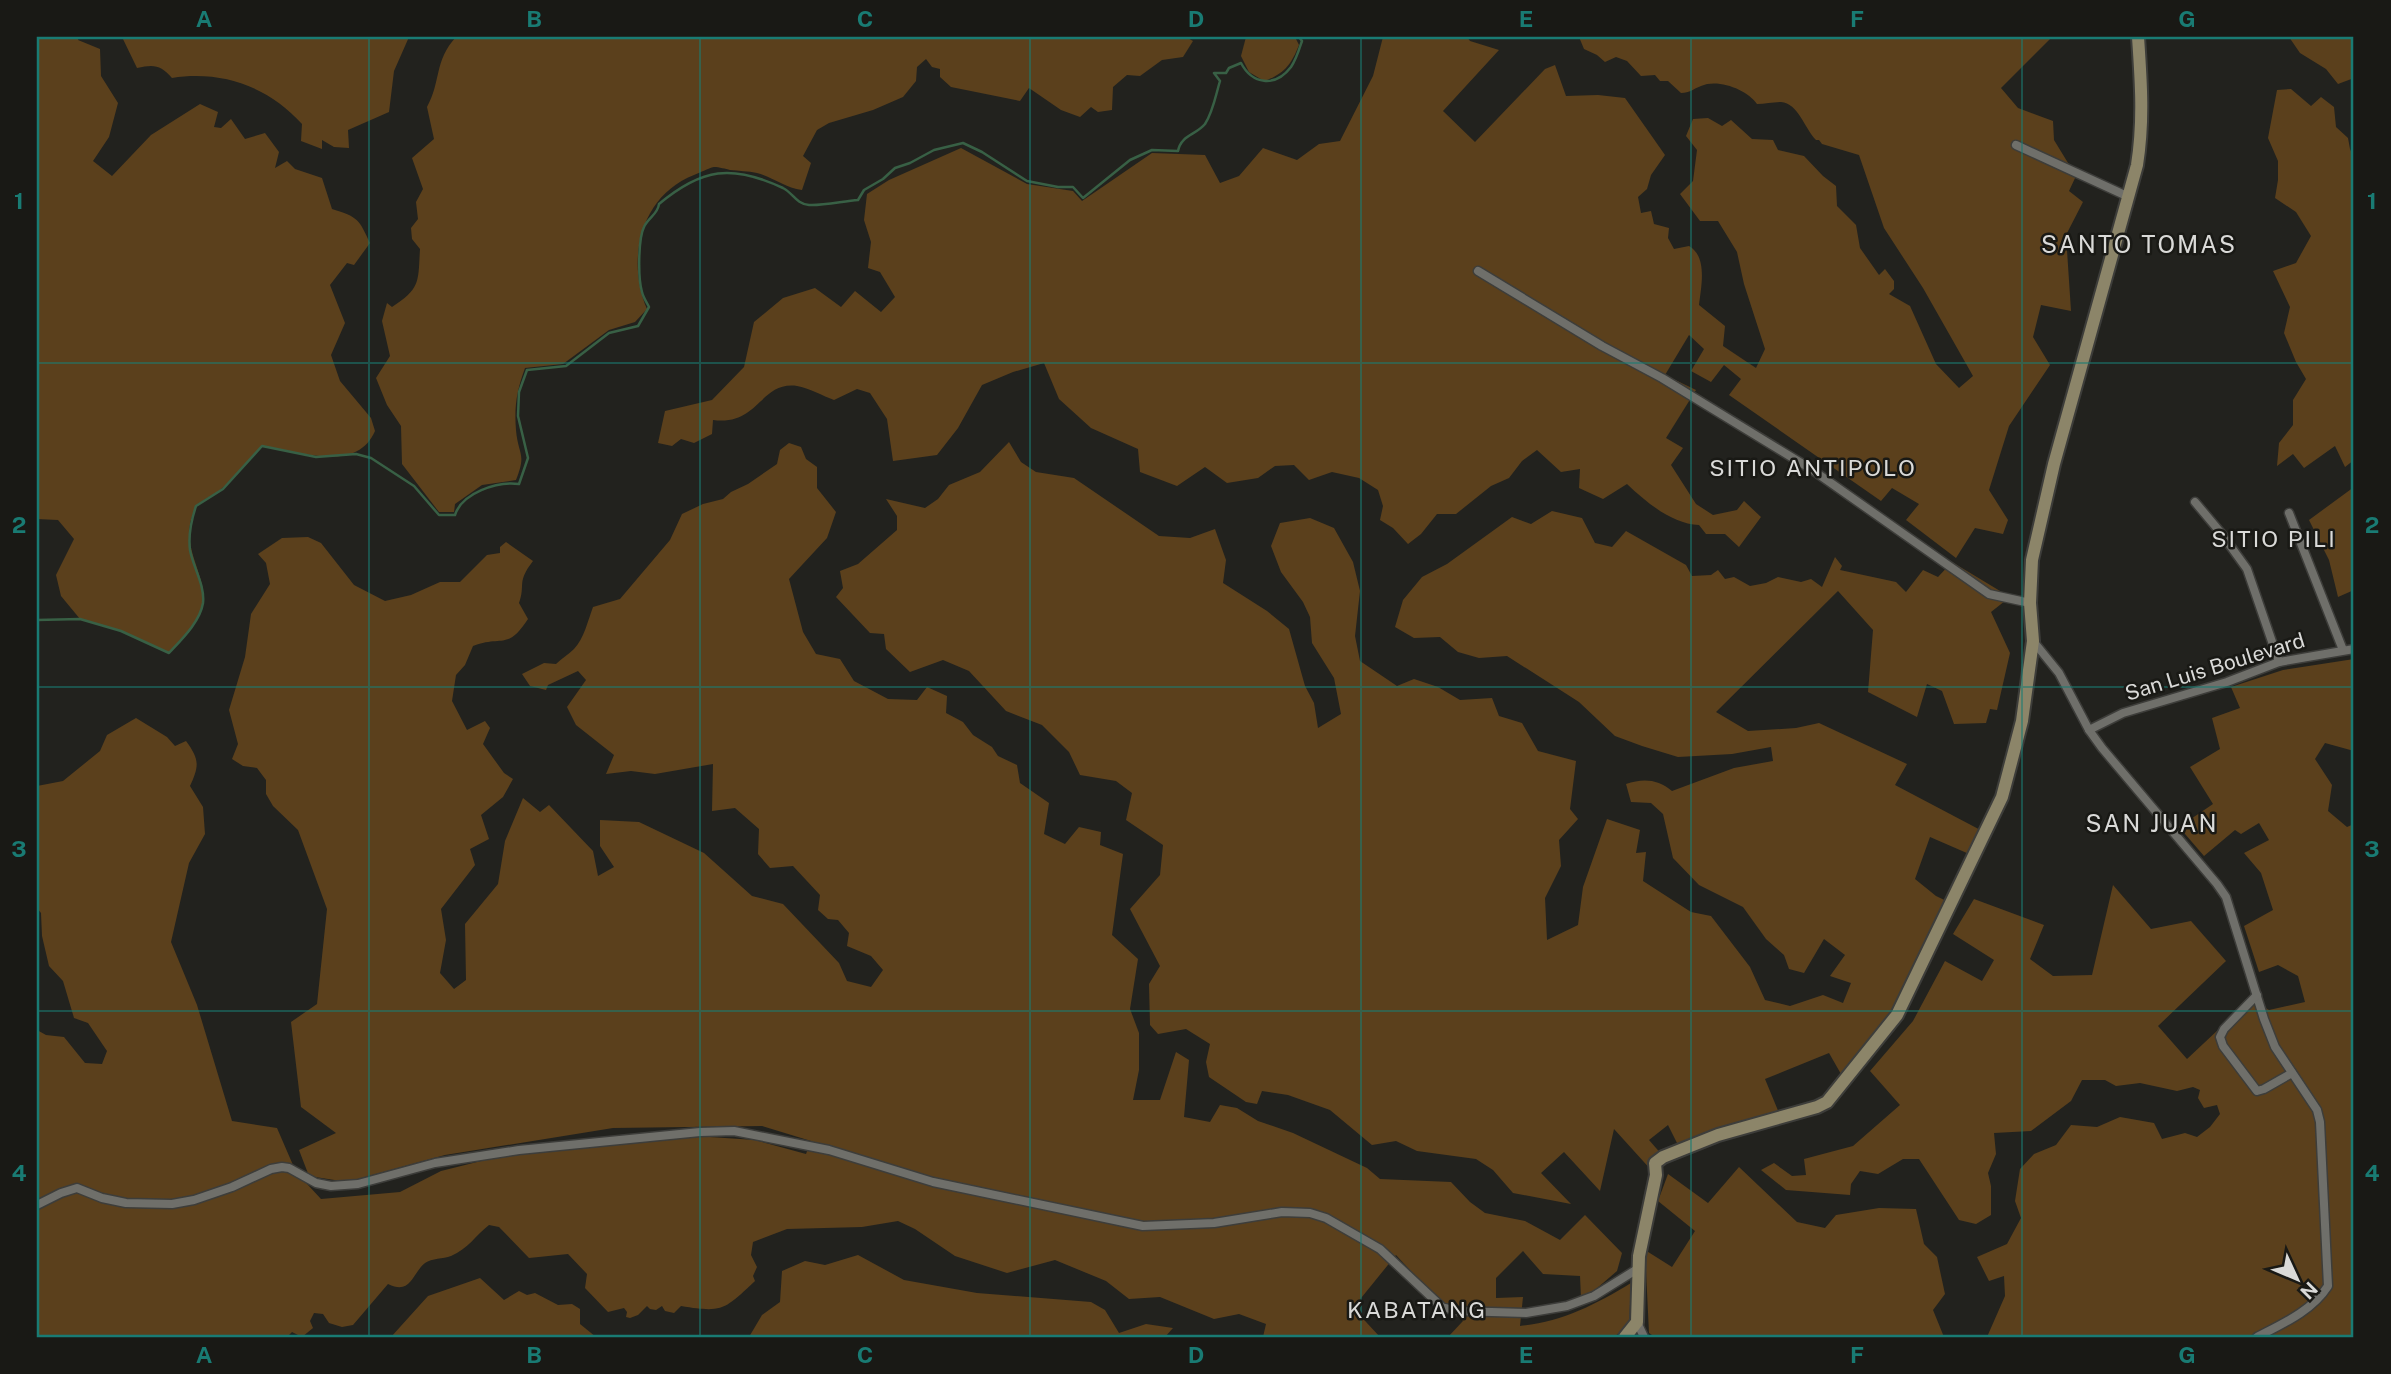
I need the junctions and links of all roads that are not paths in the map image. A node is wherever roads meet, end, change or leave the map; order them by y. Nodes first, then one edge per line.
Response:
1 (2138, 37) edge
2 (2016, 145) dead end
3 (2129, 197) junction
4 (1478, 271) dead end
5 (2195, 502) dead end
6 (2289, 513) dead end
7 (2030, 603) junction
8 (2034, 641) junction
9 (2354, 649) edge
10 (2343, 650) junction
11 (2279, 662) junction
12 (2090, 730) junction
13 (2257, 995) junction
14 (2292, 1073) junction
15 (37, 1205) edge
16 (1639, 1268) junction
17 (1637, 1322) junction
18 (1625, 1337) edge
19 (1644, 1337) edge
20 (2257, 1337) edge

1 - 3 street
2 - 3 street
3 - 7 street
4 - 7 street
5 - 11 street
6 - 10 street
7 - 8 street
8 - 12 street
8 - 16 street
9 - 10 street, San Luis Boulevard
10 - 11 street, San Luis Boulevard
11 - 12 street, San Luis Boulevard
12 - 13 street
13 - 14 street
13 - 14 street
14 - 20 street
15 - 16 street
16 - 17 street
17 - 18 street
17 - 19 street

